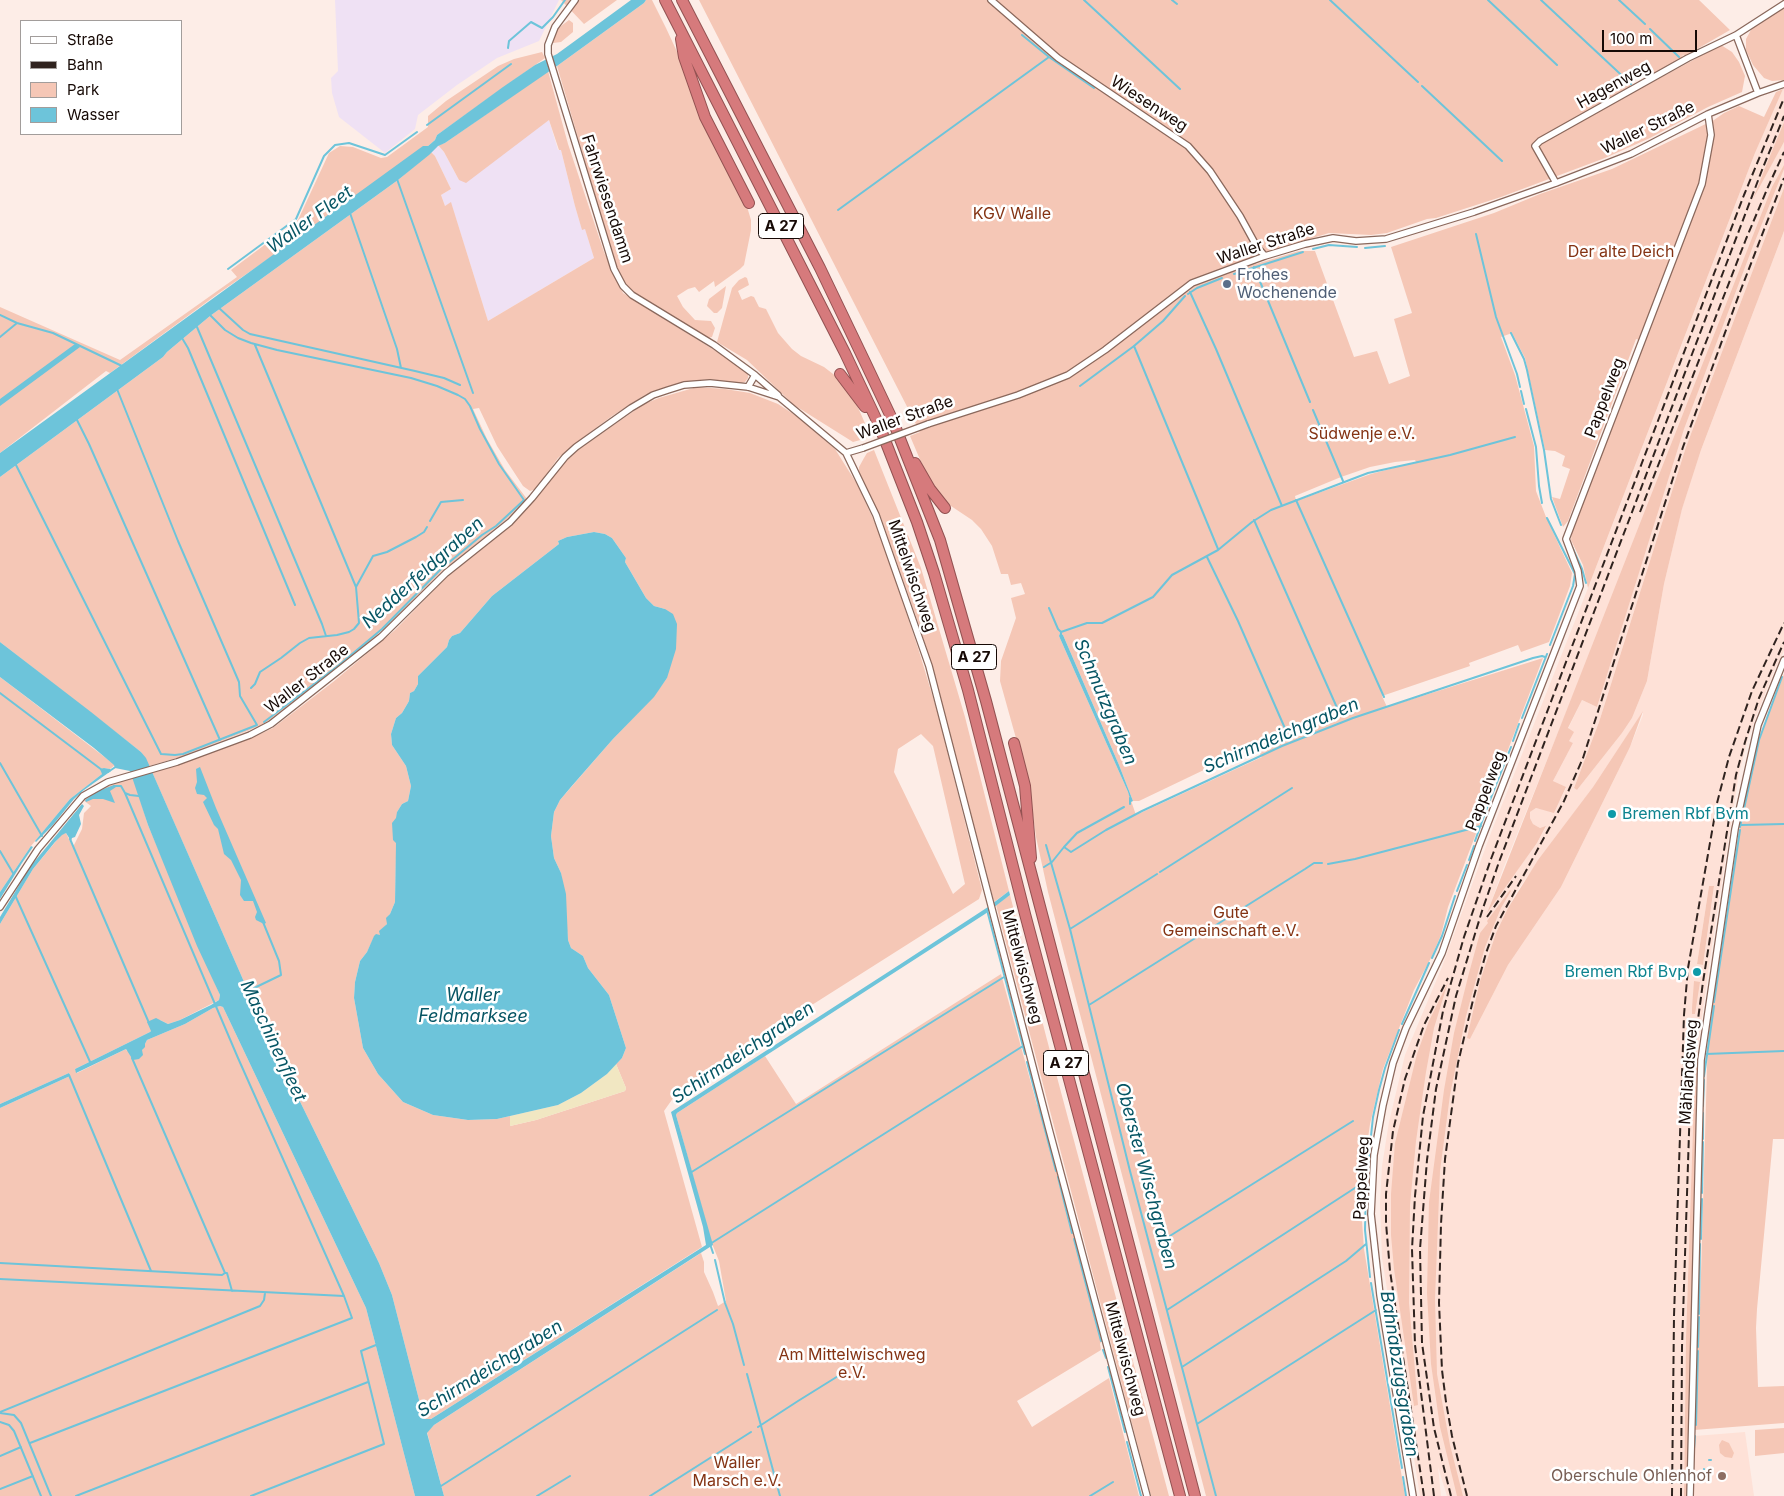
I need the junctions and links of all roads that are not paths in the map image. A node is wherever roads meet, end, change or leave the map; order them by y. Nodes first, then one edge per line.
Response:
1 (576, 0) edge
2 (665, 0) edge
3 (682, 0) edge
4 (991, 0) edge
5 (1784, 4) edge
6 (679, 28) junction
7 (1736, 35) junction
8 (1784, 84) edge
9 (1758, 92) junction
10 (1708, 114) junction
11 (1556, 183) junction
12 (749, 203) dead end
13 (1265, 256) junction
14 (840, 374) dead end
15 (755, 375) junction
16 (748, 387) junction
17 (779, 396) junction
18 (879, 425) junction
19 (904, 446) junction
20 (846, 453) junction
21 (945, 508) dead end
22 (1784, 660) edge
23 (1014, 744) dead end
24 (1030, 871) junction
25 (0, 907) edge
26 (1147, 1496) edge
27 (1180, 1496) edge
28 (1195, 1496) edge
29 (1413, 1496) edge
30 (1690, 1496) edge

1 - 15 street, Fahrwiesendamm
2 - 6 highway, A 27
3 - 19 highway, A 27
4 - 13 street, Wiesenweg
5 - 7 street, Hagenweg
6 - 12 highway
6 - 18 highway, A 27
7 - 9 street
7 - 11 street, Hagenweg
8 - 9 street, Waller Straße
9 - 10 street, Waller Straße
10 - 11 street, Waller Straße
10 - 29 street, Pappelweg
11 - 13 street, Waller Straße
13 - 20 street, Waller Straße, bridge
14 - 18 highway
15 - 16 street
15 - 17 street, Fahrwiesendamm
16 - 17 street, Waller Straße
16 - 25 street, Waller Straße
17 - 20 street, Waller Straße
18 - 27 highway, A 27
19 - 21 highway
19 - 24 highway, A 27
20 - 26 street, Mittelwischweg
22 - 30 street, Mählandsweg
23 - 24 highway
24 - 28 highway, A 27

